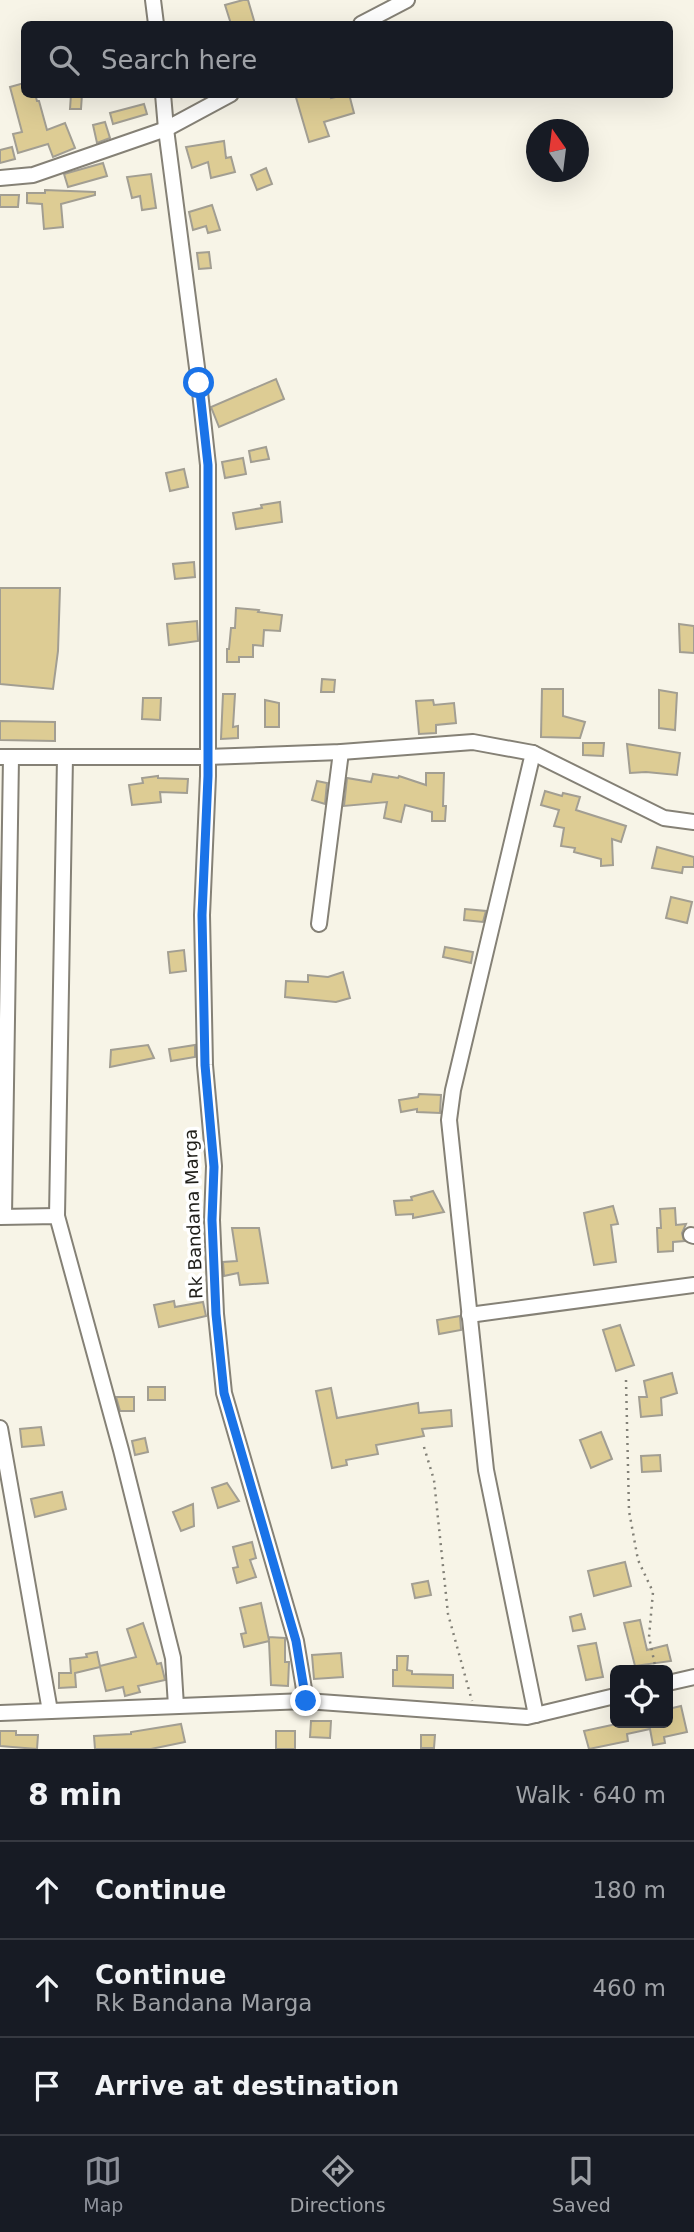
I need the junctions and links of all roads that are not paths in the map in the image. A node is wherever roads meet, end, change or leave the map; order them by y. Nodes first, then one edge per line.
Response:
1 (153, 0) edge
2 (407, 0) edge
3 (156, 21) edge
4 (367, 21) edge
5 (163, 98) edge
6 (224, 98) edge
7 (166, 129) junction
8 (0, 178) edge
9 (341, 752) junction
10 (533, 753) junction
11 (6, 757) edge
12 (65, 757) junction
13 (207, 757) junction
14 (694, 822) edge
15 (319, 924) dead end
16 (2, 1216) edge
17 (57, 1216) junction
18 (694, 1285) edge
19 (469, 1315) junction
20 (0, 1428) edge
21 (694, 1677) edge
22 (673, 1682) edge
23 (610, 1697) edge
24 (306, 1701) junction
25 (176, 1706) junction
26 (50, 1711) junction
27 (0, 1713) edge
28 (536, 1715) junction

1 - 3 street
2 - 4 street
5 - 7 street, Rk Bandana Marga
6 - 7 street
7 - 8 street
7 - 13 street, Rk Bandana Marga
9 - 10 street
9 - 13 street
9 - 15 street
10 - 14 street
10 - 19 street
11 - 12 street
11 - 16 street
12 - 13 street
12 - 17 street
13 - 24 street, Rk Bandana Marga
16 - 17 street
17 - 25 street
18 - 19 street
19 - 28 street
20 - 26 street
21 - 22 street
23 - 28 street
24 - 25 street
24 - 28 street
25 - 26 street
26 - 27 street

